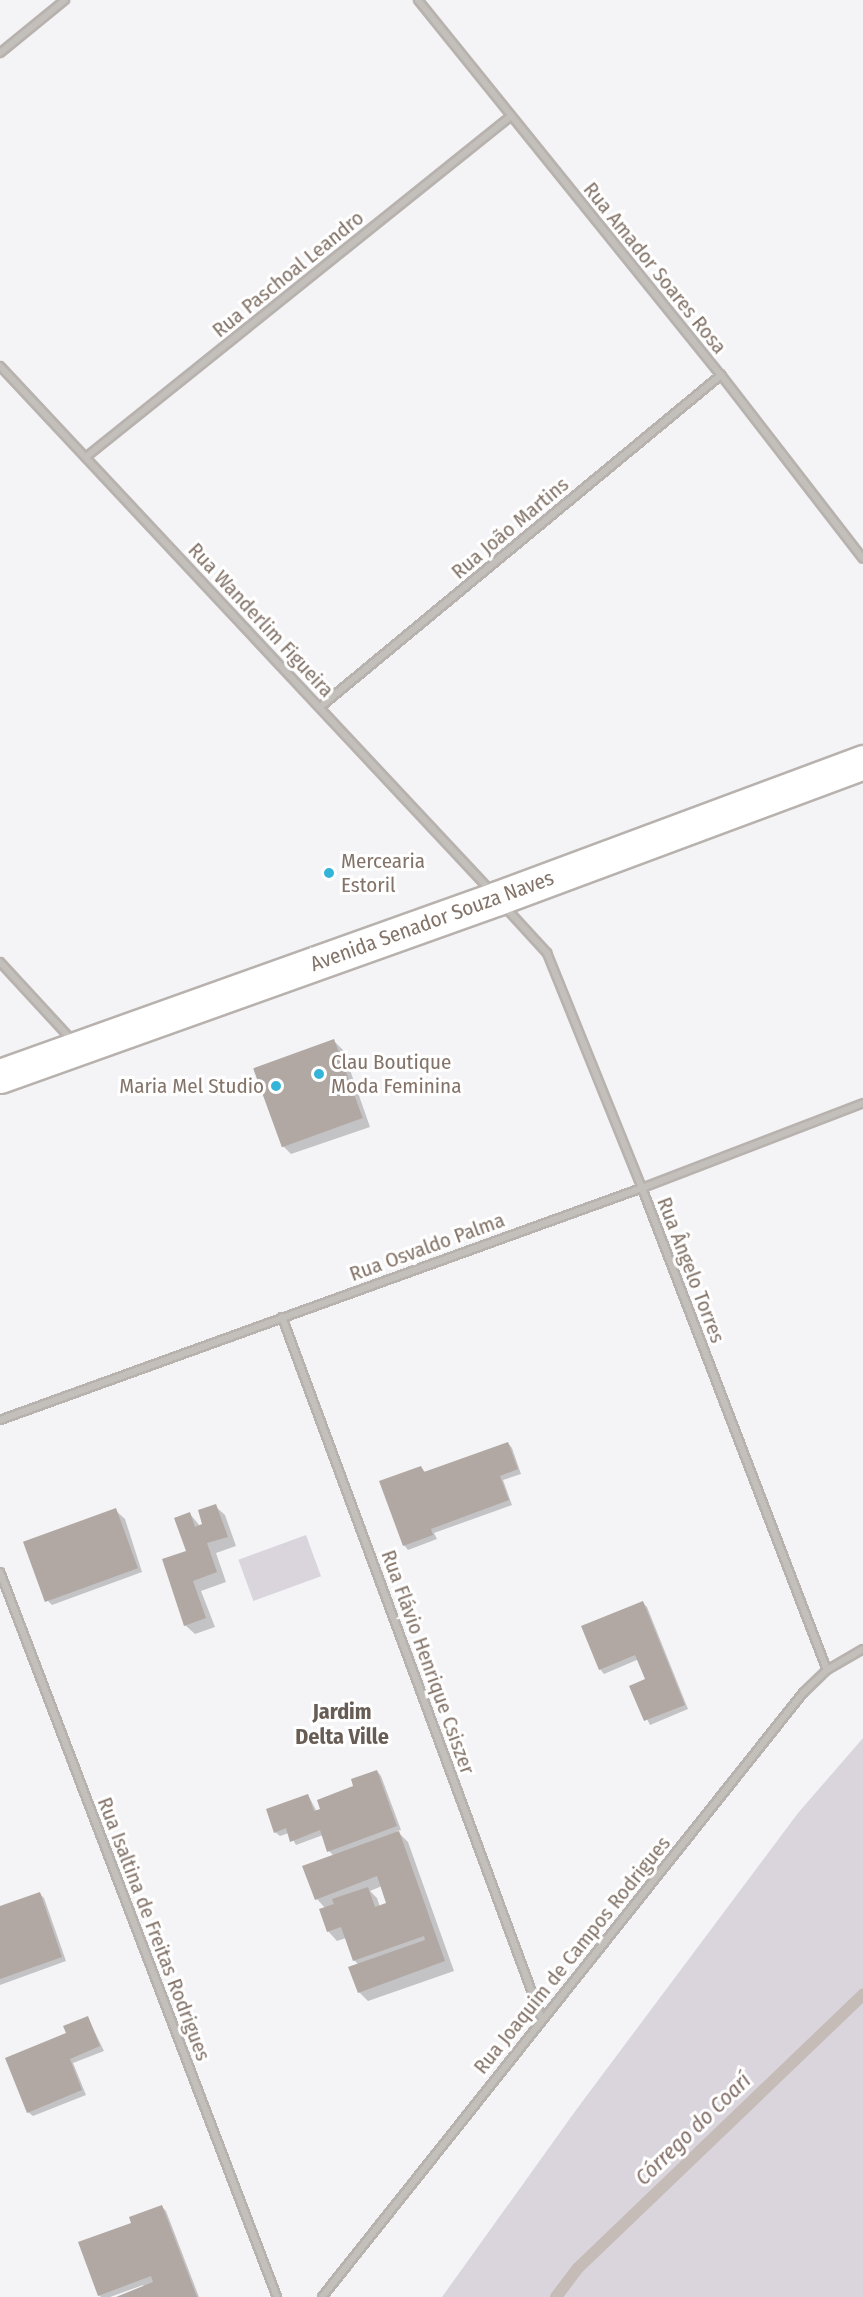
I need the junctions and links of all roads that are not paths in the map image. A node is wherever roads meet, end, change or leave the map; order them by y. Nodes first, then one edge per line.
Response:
1 (65, 0) edge
2 (418, 0) edge
3 (0, 53) edge
4 (510, 117) junction
5 (0, 366) edge
6 (721, 375) junction
7 (86, 457) junction
8 (863, 559) edge
9 (320, 707) junction
10 (863, 762) edge
11 (498, 898) junction
12 (0, 962) edge
13 (80, 1048) junction
14 (0, 1076) edge
15 (863, 1103) edge
16 (642, 1188) junction
17 (282, 1317) junction
18 (0, 1420) edge
19 (0, 1572) edge
20 (863, 1649) edge
21 (827, 1670) junction
22 (542, 2019) junction
23 (277, 2297) edge
24 (322, 2297) edge

1 - 3 street
2 - 4 street, Rua Amador Soares Rosa
4 - 6 street, Rua Amador Soares Rosa
4 - 7 street, Rua Paschoal Leandro
5 - 7 street, Rua Wanderlim Figueira
6 - 8 street, Rua Amador Soares Rosa
6 - 9 street, Rua João Martins
7 - 9 street, Rua Wanderlim Figueira
9 - 11 street, Rua Wanderlim Figueira
10 - 11 street, Avenida Senador Souza Naves
11 - 13 street, Avenida Senador Souza Naves
11 - 16 street, Rua Ângelo Torres
12 - 13 street
13 - 14 street, Avenida Senador Souza Naves
15 - 16 street, Rua Osvaldo Palma
16 - 17 street, Rua Osvaldo Palma
16 - 21 street, Rua Ângelo Torres
17 - 18 street, Rua Osvaldo Palma
17 - 22 street, Rua Flávio Henrique Csiszer
19 - 23 street, Rua Isaltina de Freitas Rodrigues
20 - 21 street, Rua Joaquim de Campos Rodrigues
21 - 22 street, Rua Joaquim de Campos Rodrigues
22 - 24 street, Rua Joaquim de Campos Rodrigues

